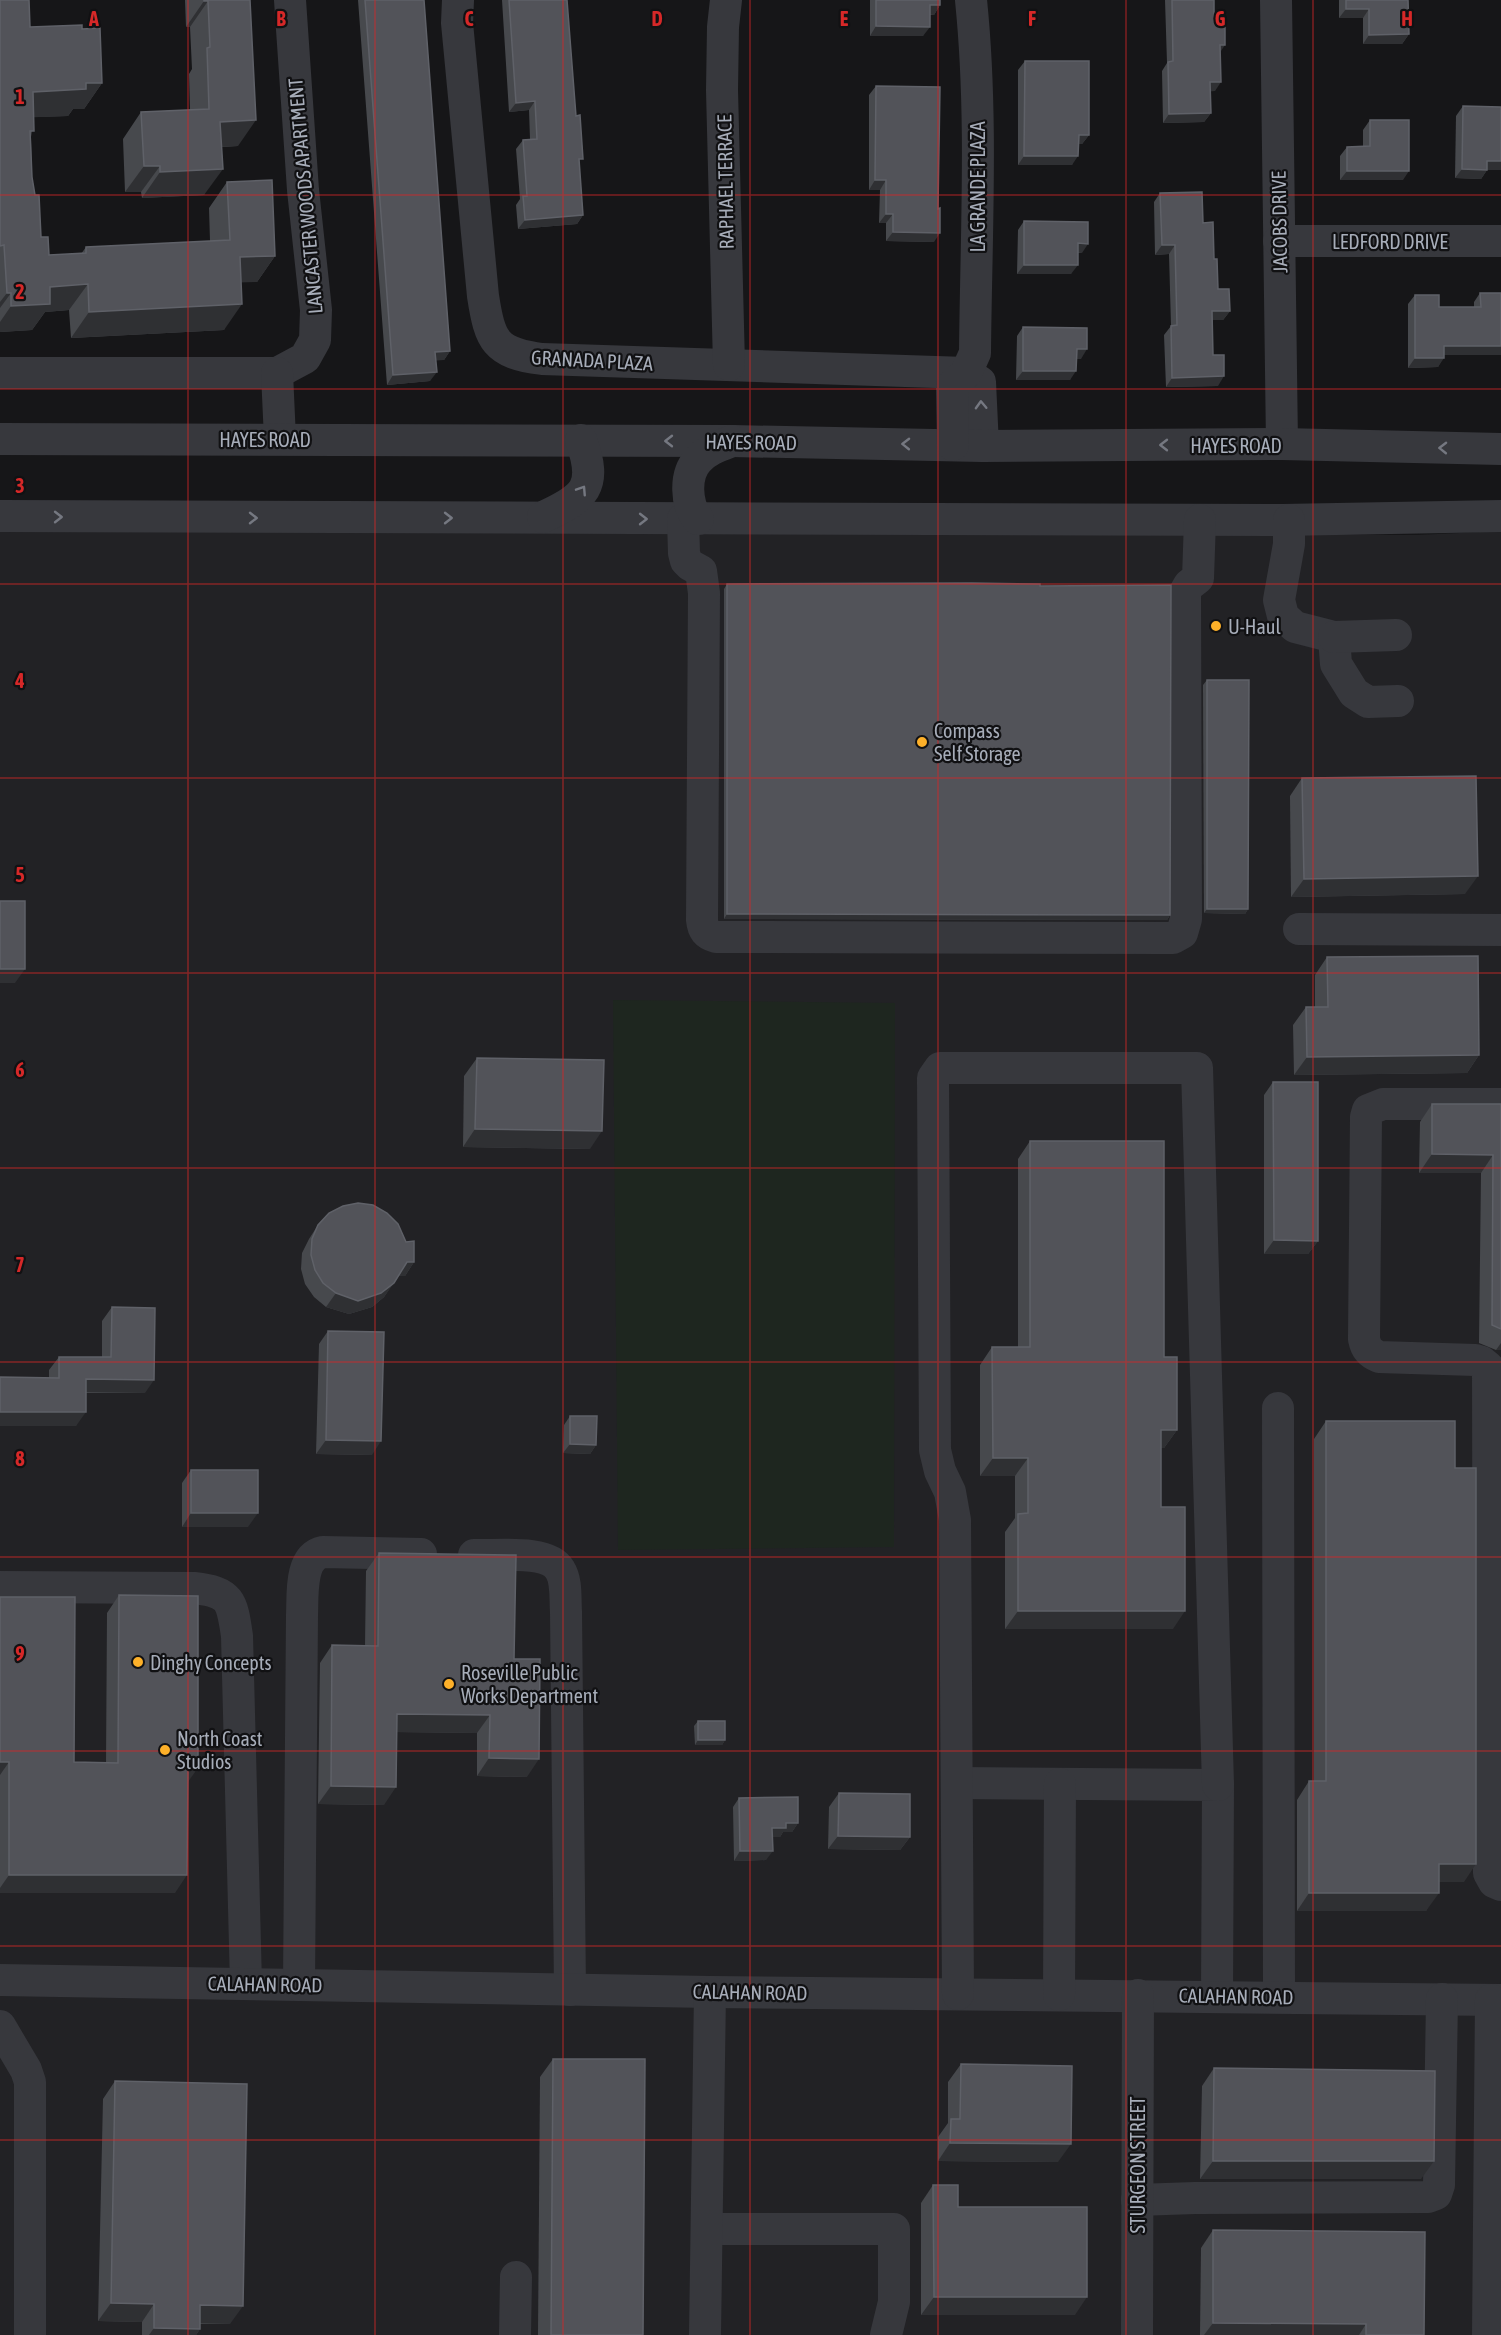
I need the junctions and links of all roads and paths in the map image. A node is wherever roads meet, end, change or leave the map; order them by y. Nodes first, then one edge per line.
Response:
1 (290, 0) edge
2 (458, 0) edge
3 (726, 0) edge
4 (971, 0) edge
5 (1276, 0) edge
6 (1279, 241) junction
7 (1501, 241) edge
8 (729, 365) junction
9 (0, 373) edge
10 (277, 373) junction
11 (966, 373) junction
12 (0, 439) edge
13 (280, 439) junction
14 (581, 440) junction
15 (732, 441) junction
16 (1282, 444) junction
17 (968, 445) junction
18 (1501, 449) edge
19 (0, 516) edge
20 (1501, 516) edge
21 (539, 519) junction
22 (691, 519) junction
23 (1200, 520) junction
24 (1289, 520) junction
25 (1396, 635) dead end
26 (1334, 637) junction
27 (1398, 701) dead end
28 (1299, 929) dead end
29 (1501, 930) edge
30 (1501, 1104) edge
31 (1278, 1408) dead end
32 (0, 1587) edge
33 (957, 1783) junction
34 (1060, 1784) junction
35 (1218, 1785) junction
36 (1501, 1885) edge
37 (0, 1980) edge
38 (246, 1984) junction
39 (299, 1984) junction
40 (570, 1990) junction
41 (710, 1992) junction
42 (958, 1994) junction
43 (1059, 1995) junction
44 (1138, 1995) junction
45 (1217, 1996) junction
46 (1279, 1997) junction
47 (1443, 1999) junction
48 (1496, 2000) edge
49 (0, 2026) edge
50 (1137, 2200) junction
51 (708, 2229) junction
52 (516, 2277) dead end
53 (30, 2335) edge
54 (515, 2335) edge
55 (705, 2335) edge
56 (886, 2335) edge
57 (1137, 2335) edge
58 (1488, 2335) edge

1 - 10 street, LANCASTER WOODS APARTMENT
2 - 8 street, GRANADA PLAZA
3 - 8 street, RAPHAEL TERRACE
4 - 11 street, LA GRANDE PLAZA
5 - 6 street, JACOBS DRIVE
6 - 7 street, LEDFORD DRIVE
6 - 16 street, JACOBS DRIVE
8 - 11 street, GRANADA PLAZA
9 - 10 street, LANCASTER WOODS APARTMENT
10 - 13 street
11 - 17 street
12 - 13 street, HAYES ROAD
13 - 14 street, HAYES ROAD
15 -> 14 street, HAYES ROAD
21 -> 14 street
17 -> 15 street, HAYES ROAD
15 - 22 street
16 -> 17 street, HAYES ROAD
18 -> 16 street, HAYES ROAD
19 -> 21 street
20 - 24 street
21 -> 22 street
22 - 23 street
22 - 23 street
23 - 24 street
24 - 26 street
25 - 26 street
26 - 27 street
28 - 29 street
30 - 36 street
31 - 46 street
32 - 38 street
33 - 34 street
33 - 35 street
33 - 42 street
34 - 35 street
34 - 43 street
35 - 45 street
37 - 38 street, CALAHAN ROAD
38 - 39 street, CALAHAN ROAD
39 - 40 street, CALAHAN ROAD
39 - 40 street
40 - 41 street, CALAHAN ROAD
41 - 42 street, CALAHAN ROAD
41 - 51 street
42 - 43 street, CALAHAN ROAD
43 - 44 street, CALAHAN ROAD
44 - 45 street, CALAHAN ROAD
44 - 50 street, STURGEON STREET
45 - 46 street, CALAHAN ROAD
46 - 47 street, CALAHAN ROAD
47 - 48 street, CALAHAN ROAD
47 - 50 street
48 - 58 street
49 - 53 street
50 - 57 street, STURGEON STREET
51 - 55 street
51 - 56 street
52 - 54 street

